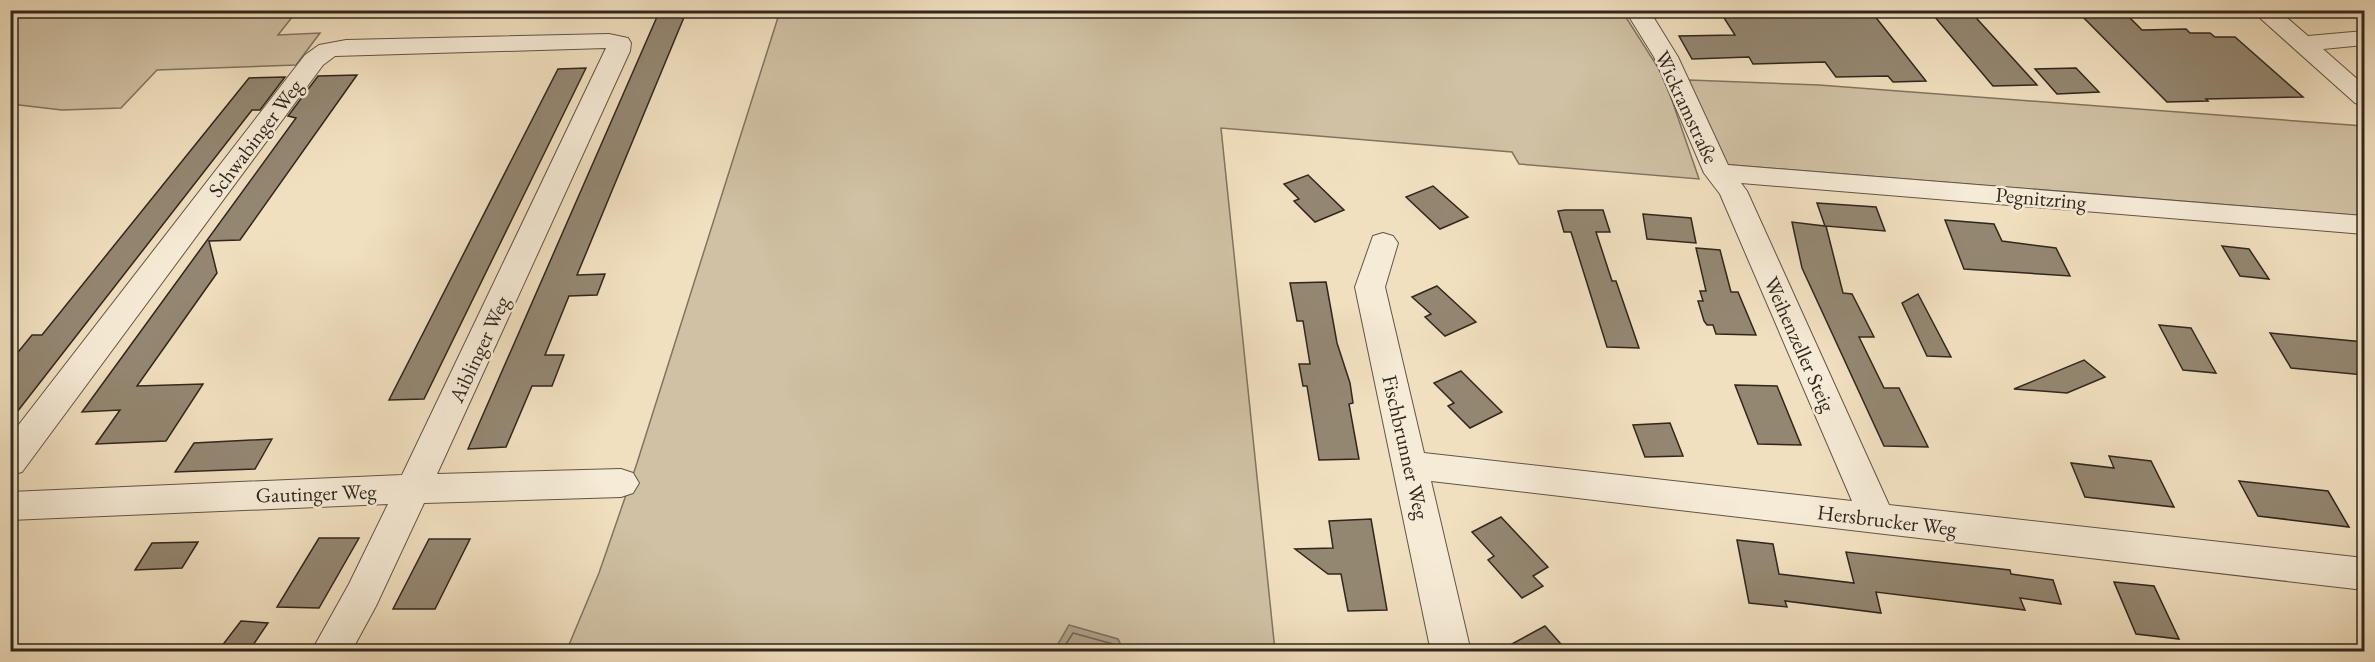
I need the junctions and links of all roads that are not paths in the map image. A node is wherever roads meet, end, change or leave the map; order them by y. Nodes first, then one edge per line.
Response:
1 (1637, 10) edge
2 (2263, 10) edge
3 (2364, 38) edge
4 (619, 43) joint
5 (2303, 45) junction
6 (2364, 98) edge
7 (1718, 173) junction
8 (2364, 225) edge
9 (1383, 243) dead end
10 (10, 462) edge
11 (1410, 465) junction
12 (621, 483) dead end
13 (414, 489) junction
14 (10, 506) edge
15 (1877, 518) junction
16 (2364, 574) edge
17 (330, 651) edge
18 (1451, 651) edge

1 - 7 street, Wickramstraße
2 - 5 street
3 - 5 street
4 - 10 street, Schwabinger Weg
4 - 13 street, Aiblinger Weg
5 - 6 street
7 - 8 street, Pegnitzring
7 - 15 street, Weihenzeller Steig
9 - 11 street, Fischbrunner Weg
11 - 15 street, Hersbrucker Weg
11 - 18 street, Fischbrunner Weg
12 - 13 street, Gautinger Weg
13 - 14 street, Gautinger Weg
13 - 17 street, Aiblinger Weg
15 - 16 street, Hersbrucker Weg

